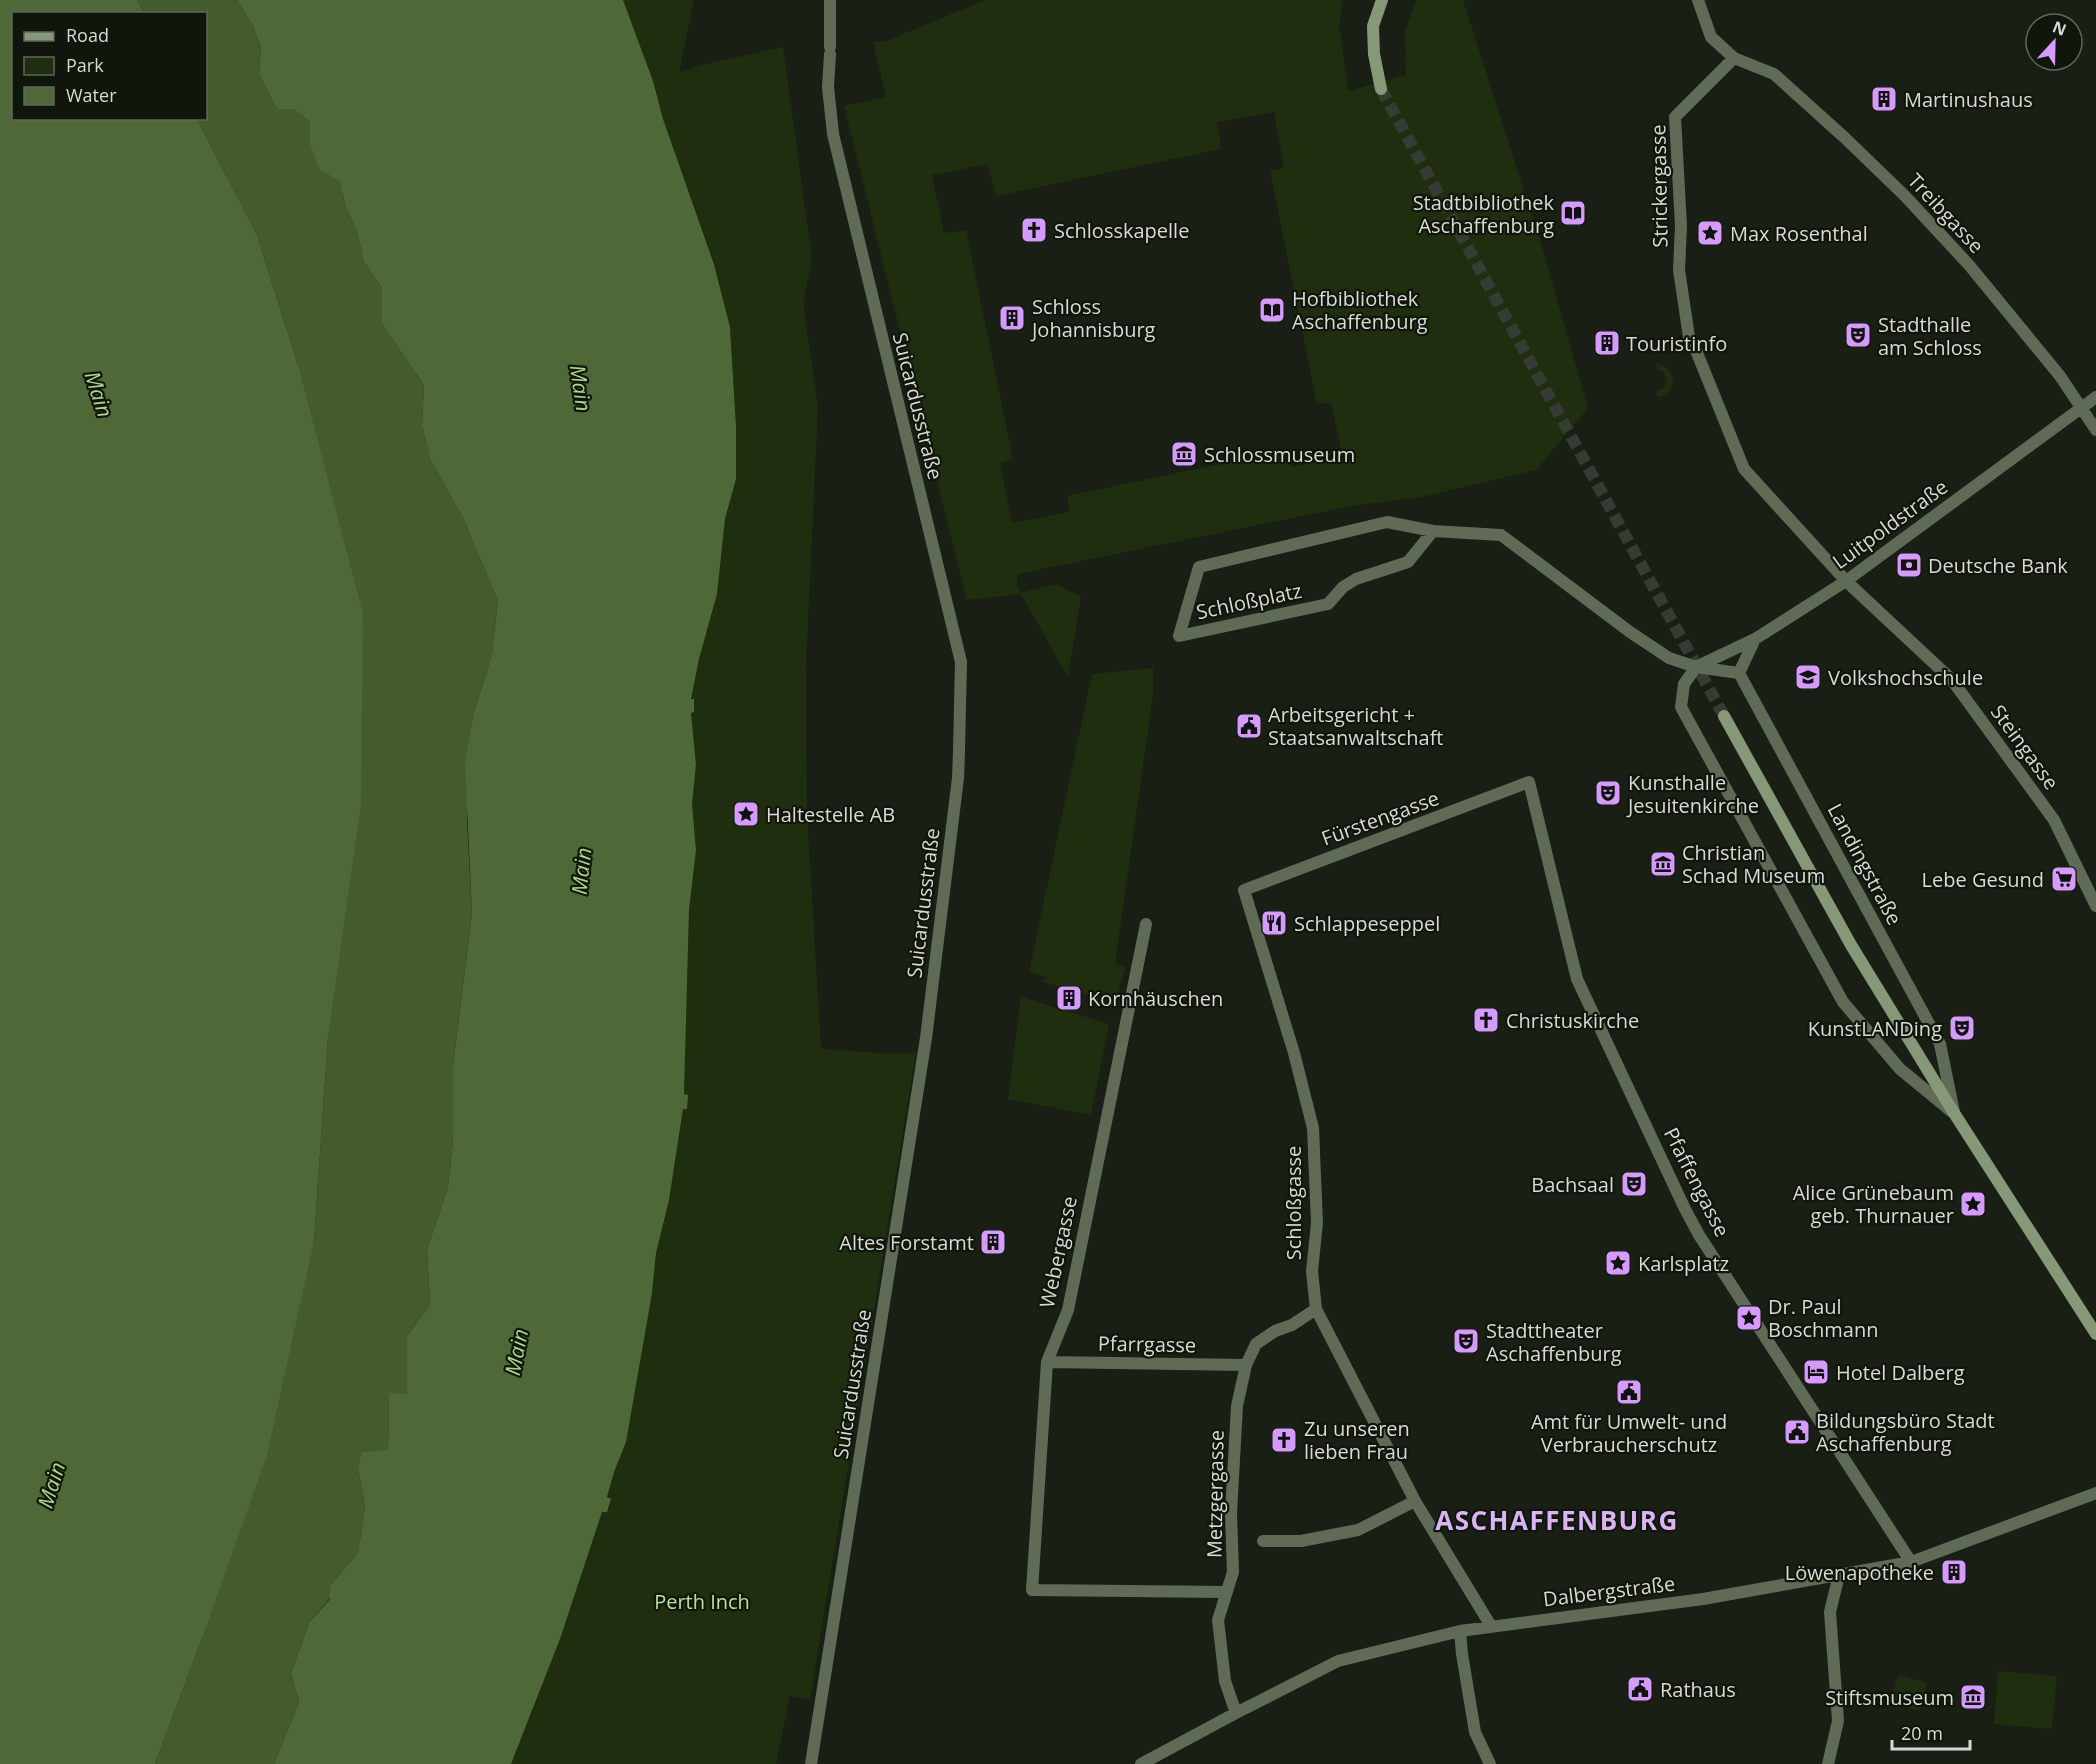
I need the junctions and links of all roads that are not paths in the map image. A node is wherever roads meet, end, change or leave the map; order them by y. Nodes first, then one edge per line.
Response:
1 (830, 0) edge
2 (1382, 0) edge
3 (1698, 0) edge
4 (1734, 58) junction
5 (1382, 89) tunnel mouth
6 (2096, 397) edge
7 (2082, 408) junction
8 (2096, 430) edge
9 (1433, 531) junction
10 (1821, 554) joint
11 (1846, 581) junction
12 (1755, 639) junction
13 (1696, 667) junction
14 (1739, 673) junction
15 (1724, 716) tunnel mouth
16 (1529, 782) joint
17 (1244, 890) joint
18 (2096, 906) edge
19 (1146, 924) dead end
20 (1954, 1113) junction
21 (1316, 1309) junction
22 (2096, 1334) edge
23 (1047, 1362) junction
24 (1246, 1365) junction
25 (2096, 1493) edge
26 (1415, 1501) junction
27 (1263, 1541) dead end
28 (1911, 1562) junction
29 (1839, 1575) junction
30 (1226, 1592) junction
31 (1491, 1626) junction
32 (1461, 1631) junction
33 (1236, 1713) junction
34 (811, 1764) edge
35 (1141, 1764) edge
36 (1490, 1764) edge
37 (1828, 1764) edge

1 - 34 street, Suicardusstraße
2 - 5 main road
3 - 4 street
4 - 7 street, Treibgasse
4 - 10 street, Strickergasse
6 - 7 street, Luitpoldstraße
7 - 8 street, Treibgasse
7 - 11 street, Luitpoldstraße
9 - 9 street, Schloßplatz
9 - 13 street, Schloßplatz
10 - 11 street, Steingasse
11 - 12 street, Luitpoldstraße
11 - 18 street, Steingasse
12 - 13 street, Luitpoldstraße
12 - 14 street
13 - 14 street
13 - 20 street, Landingstraße
14 - 20 street, Landingstraße
15 - 20 main road, Landingstraße
16 - 17 street, Fürstengasse
16 - 28 street, Pfaffengasse
17 - 21 street, Schloßgasse
19 - 23 street, Webergasse
20 - 22 main road, Landingstraße
21 - 24 street, Metzgergasse
21 - 26 street, Schloßgasse
23 - 24 street, Pfarrgasse
23 - 30 street, Webergasse
24 - 30 street, Metzgergasse
25 - 28 street, Dalbergstraße
26 - 27 street
26 - 31 street, Schloßgasse
28 - 29 street, Dalbergstraße
29 - 31 street, Dalbergstraße
29 - 37 street
30 - 33 street, Metzgergasse
31 - 32 street, Dalbergstraße
32 - 33 street, Dalbergstraße
32 - 36 street
33 - 35 street, Dalbergstraße

